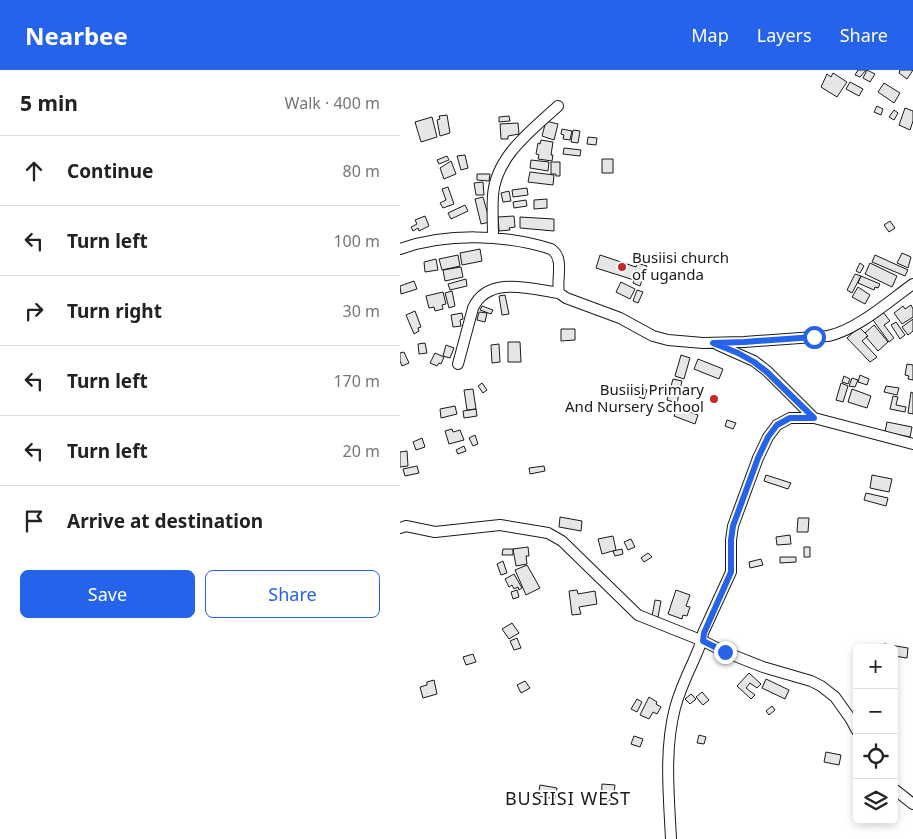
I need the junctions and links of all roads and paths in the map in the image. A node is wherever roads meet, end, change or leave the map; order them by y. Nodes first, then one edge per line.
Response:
1 (558, 106) dead end
2 (493, 238) junction
3 (400, 249) edge
4 (913, 284) edge
5 (559, 293) junction
6 (713, 343) junction
7 (458, 364) dead end
8 (814, 418) junction
9 (913, 444) edge
10 (402, 525) edge
11 (703, 641) junction
12 (853, 724) edge
13 (898, 792) edge
14 (913, 804) edge
15 (671, 839) edge

1 - 2 street
2 - 3 street
2 - 5 street
4 - 6 street
5 - 6 street
5 - 7 street
6 - 8 street
8 - 9 street
8 - 11 street
10 - 11 street
11 - 12 street
11 - 15 street
13 - 14 street

